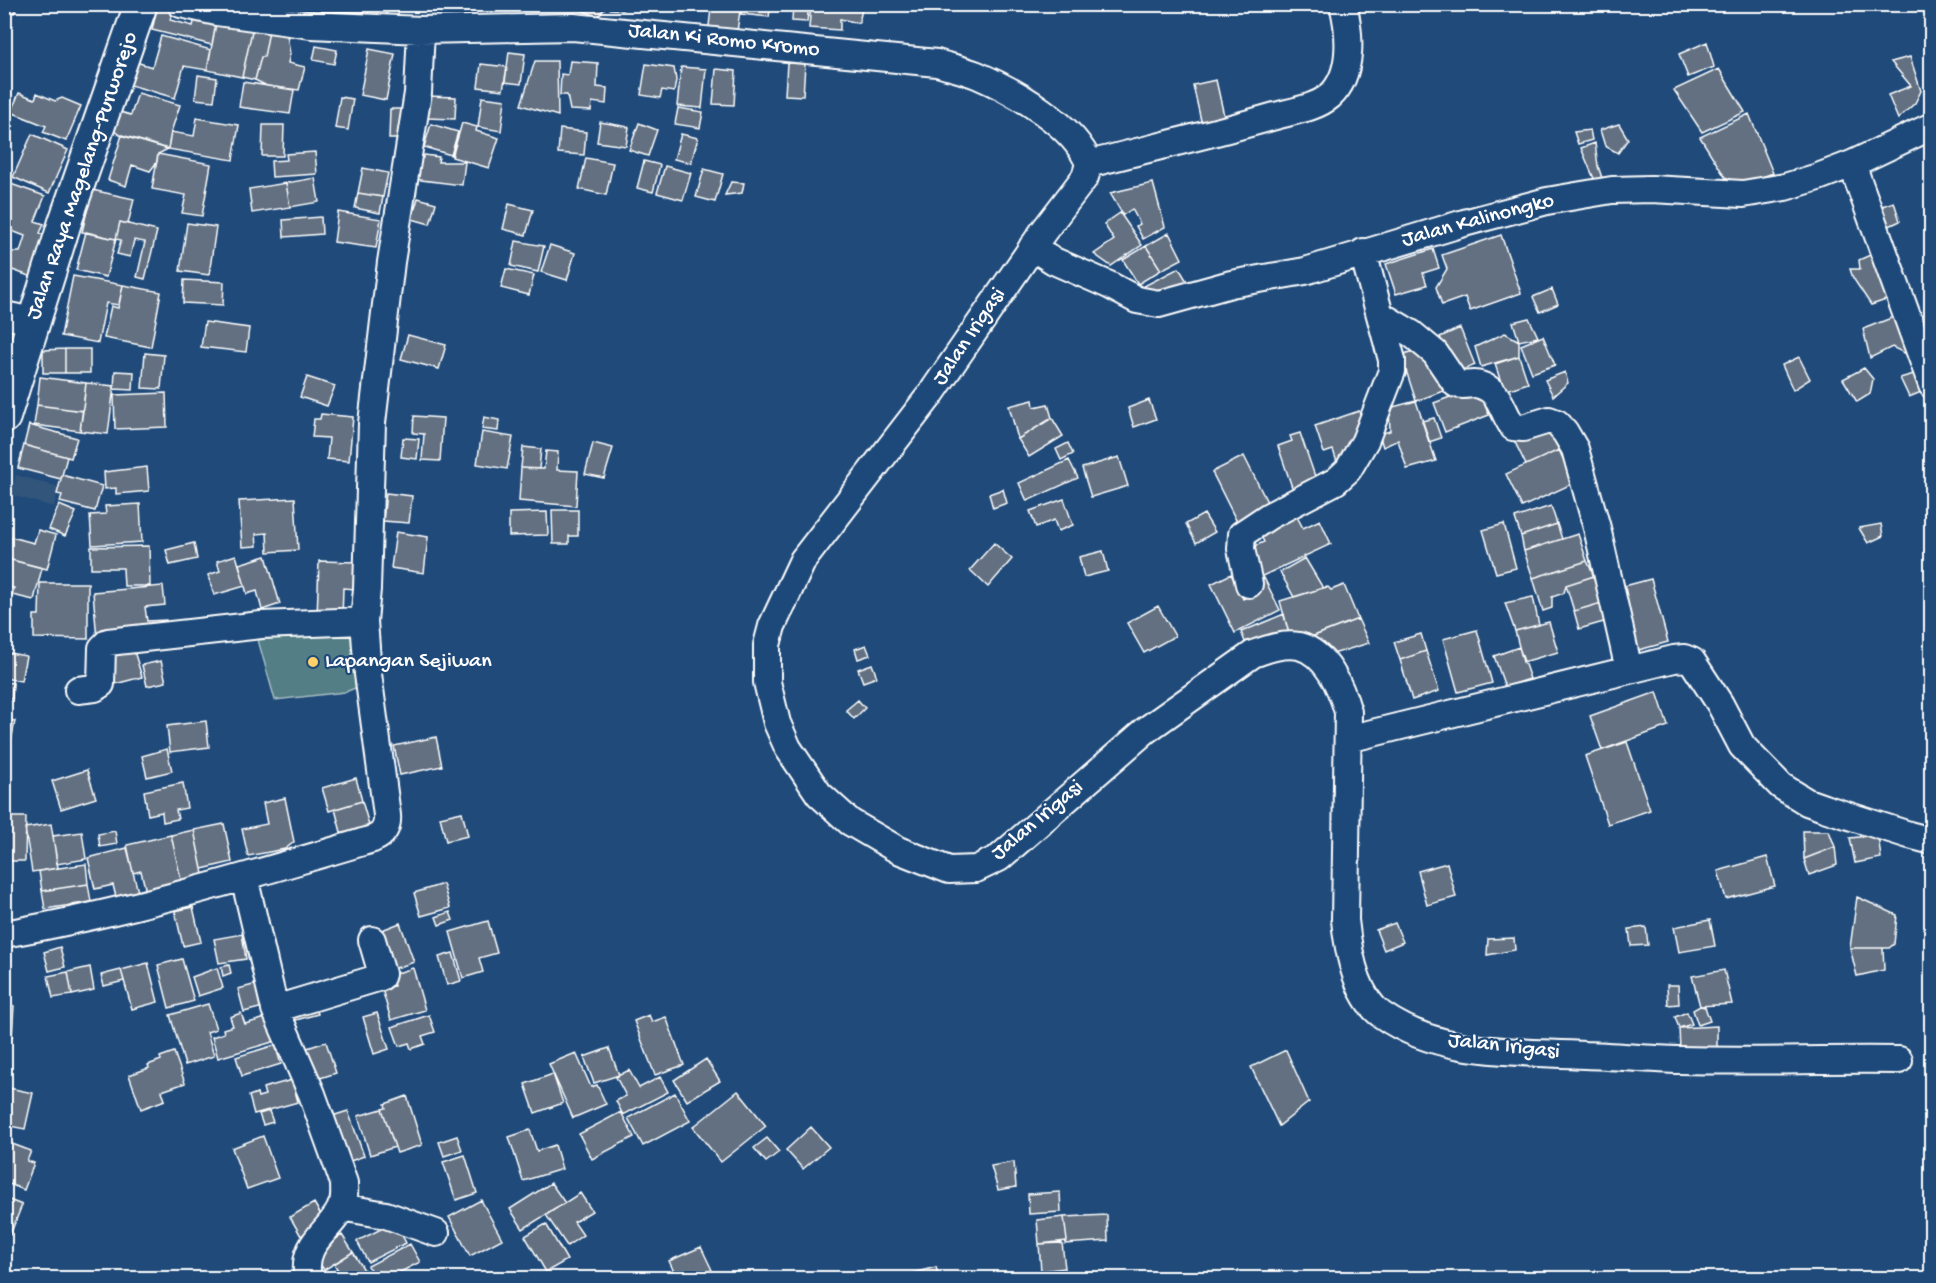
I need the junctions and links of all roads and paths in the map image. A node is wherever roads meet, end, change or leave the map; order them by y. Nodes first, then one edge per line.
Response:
1 (141, 4) edge
2 (181, 4) edge
3 (1343, 4) edge
4 (421, 30) junction
5 (1932, 126) edge
6 (1089, 164) junction
7 (1852, 164) junction
8 (1032, 247) junction
9 (1364, 252) junction
10 (1380, 315) junction
11 (19, 318) edge
12 (1932, 385) edge
13 (4, 417) edge
14 (1249, 584) dead end
15 (364, 621) junction
16 (1629, 670) junction
17 (78, 690) dead end
18 (1348, 739) junction
19 (1932, 841) edge
20 (244, 877) junction
21 (4, 934) edge
22 (372, 940) dead end
23 (275, 1009) junction
24 (1899, 1060) dead end
25 (341, 1207) junction
26 (436, 1233) dead end
27 (308, 1278) edge

1 - 11 main road, Jalan Raya Magelang-Purworejo
2 - 4 street, Jalan Ki Romo Kromo
3 - 6 street
4 - 6 street, Jalan Ki Romo Kromo
4 - 15 street
5 - 7 street, Jalan Kalinongko
6 - 8 street, Jalan Irigasi
7 - 9 street, Jalan Kalinongko
7 - 12 street
8 - 9 street, Jalan Kalinongko
8 - 18 street, Jalan Irigasi
9 - 10 street
10 - 14 street
10 - 16 street
11 - 13 main road, Jalan Raya Magelang-Purworejo
15 - 17 street
15 - 20 street
16 - 18 street
16 - 19 street
18 - 24 street, Jalan Irigasi
20 - 21 street
20 - 23 street
22 - 23 street
23 - 25 street
25 - 26 street
25 - 27 street

